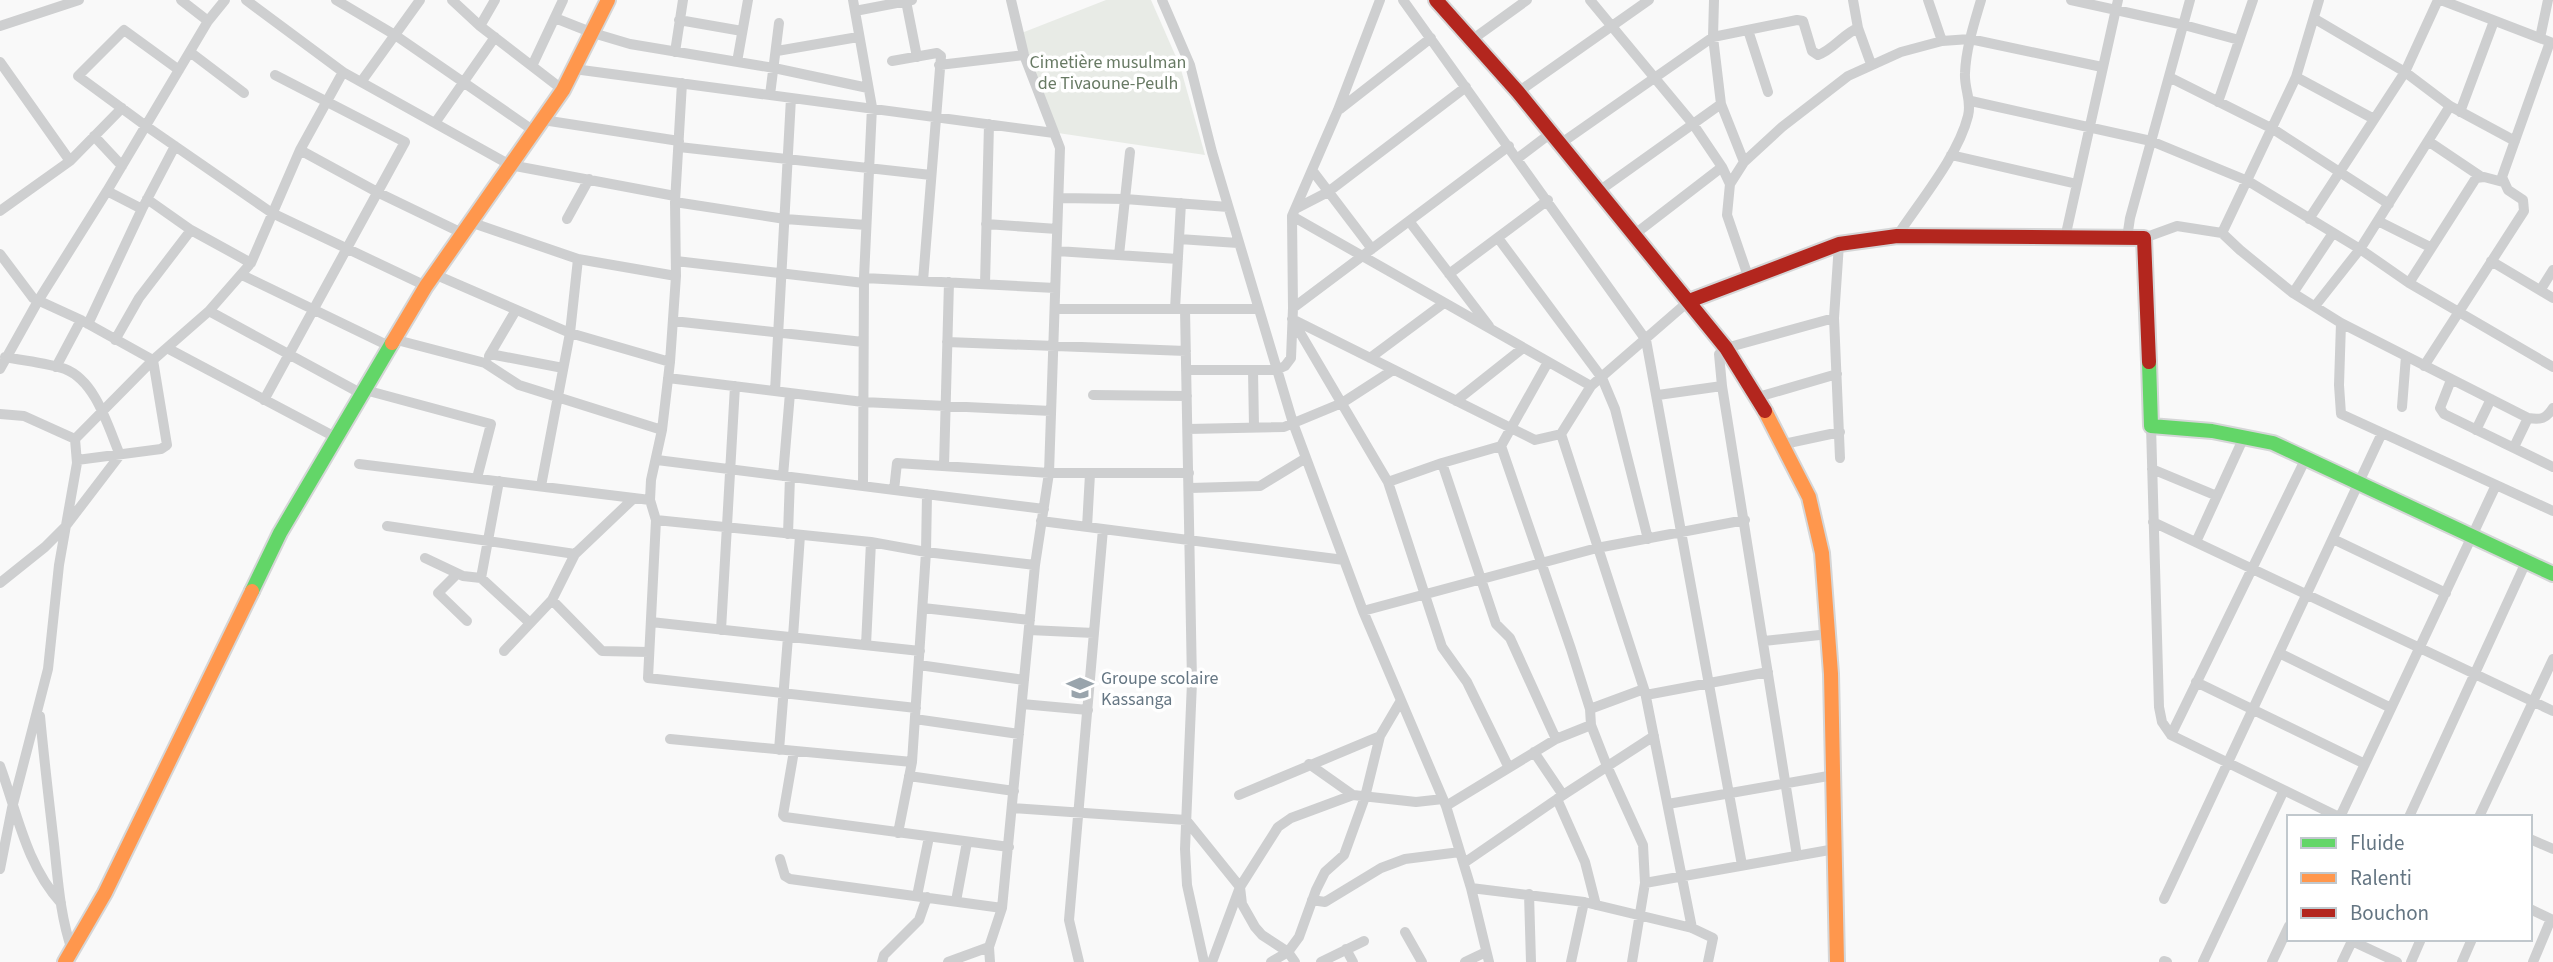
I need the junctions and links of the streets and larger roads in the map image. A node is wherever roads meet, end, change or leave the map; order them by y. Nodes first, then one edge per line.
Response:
1 (181, 0) edge
2 (225, 0) edge
3 (246, 0) edge
4 (336, 0) edge
5 (420, 0) edge
6 (452, 0) edge
7 (495, 0) edge
8 (563, 0) edge
9 (608, 0) edge
10 (682, 0) edge
11 (748, 0) edge
12 (1011, 0) edge
13 (1162, 0) edge
14 (1380, 0) edge
15 (1404, 0) edge
16 (1436, 0) edge
17 (1527, 0) edge
18 (1590, 0) edge
19 (1649, 0) edge
20 (1714, 0) edge
21 (1853, 0) edge
22 (1928, 0) edge
23 (1981, 0) edge
24 (2071, 0) edge
25 (2118, 0) edge
26 (2190, 0) edge
27 (2253, 0) edge
28 (2319, 0) edge
29 (2440, 0) edge
30 (2549, 0) edge
31 (73, 1) edge
32 (909, 1) edge
33 (854, 5) edge
34 (2114, 11) junction
35 (555, 18) junction
36 (2315, 19) junction
37 (679, 20) junction
38 (208, 21) junction
39 (2494, 21) junction
40 (779, 23) dead end
41 (2184, 25) junction
42 (0, 26) edge
43 (480, 26) junction
44 (1612, 26) junction
45 (1858, 28) junction
46 (1748, 30) junction
47 (742, 31) junction
48 (593, 33) junction
49 (395, 34) junction
50 (495, 37) junction
51 (858, 37) junction
52 (1713, 37) junction
53 (1431, 38) junction
54 (1473, 38) junction
55 (1969, 39) junction
56 (2239, 40) junction
57 (1942, 41) junction
58 (2548, 41) edge
59 (777, 51) junction
60 (190, 52) junction
61 (675, 52) junction
62 (1024, 55) junction
63 (917, 57) junction
64 (892, 61) dead end
65 (737, 62) junction
66 (1871, 64) junction
67 (1, 65) edge
68 (939, 65) junction
69 (532, 66) junction
70 (2102, 67) junction
71 (774, 68) junction
72 (574, 69) junction
73 (179, 71) junction
74 (343, 72) junction
75 (2405, 72) junction
76 (275, 75) dead end
77 (1654, 76) junction
78 (2169, 77) junction
79 (2297, 77) junction
80 (361, 82) junction
81 (464, 82) junction
82 (682, 83) junction
83 (1466, 87) junction
84 (868, 88) junction
85 (563, 90) junction
86 (1518, 92) junction
87 (1768, 92) dead end
88 (244, 93) dead end
89 (770, 95) junction
90 (791, 98) junction
91 (326, 102) junction
92 (1971, 102) junction
93 (2218, 103) junction
94 (1721, 104) junction
95 (2450, 106) junction
96 (872, 107) junction
97 (122, 108) junction
98 (1338, 110) junction
99 (2460, 112) junction
100 (935, 117) junction
101 (2374, 120) junction
102 (435, 123) junction
103 (989, 124) junction
104 (1693, 124) junction
105 (538, 125) junction
106 (146, 126) junction
107 (2089, 128) junction
108 (2273, 129) junction
109 (1054, 133) junction
110 (94, 136) junction
111 (1556, 138) junction
112 (2151, 141) junction
113 (2428, 141) junction
114 (2515, 141) junction
115 (679, 144) junction
116 (175, 146) junction
117 (1509, 146) junction
118 (300, 150) junction
119 (1130, 152) dead end
120 (1951, 155) junction
121 (1517, 158) junction
122 (787, 159) junction
123 (69, 161) junction
124 (1744, 162) junction
125 (510, 165) junction
126 (122, 166) junction
127 (869, 167) junction
128 (1722, 167) junction
129 (1312, 170) junction
130 (2340, 171) junction
131 (931, 175) junction
132 (2480, 176) junction
133 (589, 179) junction
134 (2248, 181) junction
135 (2503, 183) junction
136 (1730, 184) junction
137 (2077, 184) junction
138 (107, 191) junction
139 (1599, 191) junction
140 (1328, 192) junction
141 (379, 193) junction
142 (1059, 198) junction
143 (147, 199) junction
144 (675, 199) junction
145 (1125, 199) junction
146 (1548, 200) junction
147 (1181, 204) junction
148 (2389, 204) junction
149 (1228, 207) junction
150 (142, 209) junction
151 (0, 211) edge
152 (1293, 212) junction
153 (272, 213) junction
154 (567, 219) dead end
155 (785, 219) junction
156 (2309, 219) junction
157 (1409, 221) junction
158 (2378, 221) junction
159 (986, 224) junction
160 (866, 225) junction
161 (466, 227) junction
162 (1057, 229) junction
163 (191, 230) junction
164 (2222, 233) junction
165 (2333, 233) junction
166 (1635, 234) junction
167 (1897, 236) junction
168 (1498, 237) junction
169 (2065, 238) junction
170 (2127, 238) junction
171 (2144, 238) junction
172 (1179, 239) junction
173 (1238, 243) junction
174 (1839, 244) junction
175 (2430, 247) junction
176 (348, 249) junction
177 (1372, 249) junction
178 (2360, 250) junction
179 (1057, 251) junction
180 (0, 254) edge
181 (1119, 255) junction
182 (1362, 256) junction
183 (578, 259) junction
184 (1178, 259) junction
185 (676, 261) junction
186 (2491, 261) junction
187 (251, 264) junction
188 (2553, 270) edge
189 (782, 274) junction
190 (1449, 274) junction
191 (242, 275) junction
192 (676, 276) junction
193 (1749, 279) junction
194 (430, 280) junction
195 (864, 281) junction
196 (923, 281) junction
197 (949, 282) junction
198 (2409, 283) junction
199 (985, 284) junction
200 (1055, 288) junction
201 (2541, 289) junction
202 (2293, 293) junction
203 (2553, 298) edge
204 (38, 301) junction
205 (1689, 301) junction
206 (1444, 303) junction
207 (2315, 306) junction
208 (1293, 308) junction
209 (1055, 309) junction
210 (1180, 309) junction
211 (1258, 309) junction
212 (314, 310) junction
213 (516, 310) junction
214 (208, 311) junction
215 (2459, 312) junction
216 (1834, 318) junction
217 (1292, 319) junction
218 (673, 321) junction
219 (85, 322) junction
220 (2341, 323) junction
221 (1491, 330) junction
222 (779, 332) junction
223 (570, 333) junction
224 (116, 340) junction
225 (1646, 340) junction
226 (863, 341) junction
227 (947, 342) junction
228 (391, 343) junction
229 (1053, 346) junction
230 (167, 348) junction
231 (1523, 348) junction
232 (1726, 348) junction
233 (1186, 351) junction
234 (289, 354) junction
235 (2406, 356) junction
236 (5, 357) junction
237 (488, 358) junction
238 (1370, 358) junction
239 (153, 360) junction
240 (670, 362) junction
241 (1548, 362) junction
242 (2424, 366) junction
243 (56, 367) junction
244 (2553, 367) edge
245 (563, 368) junction
246 (0, 369) edge
247 (1186, 370) junction
248 (1253, 370) junction
249 (1276, 370) junction
250 (1393, 370) junction
251 (1837, 374) junction
252 (668, 378) junction
253 (1602, 378) junction
254 (2451, 380) junction
255 (735, 386) junction
256 (1591, 386) junction
257 (1722, 386) junction
258 (775, 391) junction
259 (364, 392) junction
260 (790, 393) junction
261 (1093, 395) dead end
262 (1658, 395) junction
263 (1187, 396) junction
264 (558, 397) junction
265 (1758, 397) junction
266 (2491, 399) junction
267 (264, 400) junction
268 (1456, 401) junction
269 (863, 402) junction
270 (1342, 403) junction
271 (946, 406) junction
272 (2402, 407) dead end
273 (1051, 411) junction
274 (102, 412) junction
275 (2551, 413) edge
276 (0, 414) edge
277 (2528, 418) junction
278 (1293, 423) junction
279 (2151, 426) junction
280 (1254, 427) junction
281 (1511, 428) junction
282 (1188, 429) junction
283 (662, 430) junction
284 (2476, 430) junction
285 (1840, 432) junction
286 (2382, 433) junction
287 (1561, 434) junction
288 (2244, 437) junction
289 (337, 438) junction
290 (75, 439) junction
291 (1784, 444) junction
292 (1501, 446) junction
293 (2514, 447) junction
294 (120, 455) junction
295 (1306, 458) junction
296 (1840, 458) dead end
297 (2306, 458) junction
298 (76, 460) junction
299 (657, 460) junction
300 (1442, 463) junction
301 (359, 464) dead end
302 (944, 466) junction
303 (2553, 467) edge
304 (730, 469) junction
305 (2152, 469) junction
306 (1049, 473) junction
307 (1189, 473) junction
308 (1090, 474) junction
309 (787, 476) junction
310 (477, 478) junction
311 (499, 481) junction
312 (1388, 482) junction
313 (2359, 483) junction
314 (2496, 485) junction
315 (541, 486) junction
316 (863, 486) junction
317 (1190, 488) junction
318 (894, 490) junction
319 (926, 494) junction
320 (2217, 496) junction
321 (634, 498) junction
322 (650, 500) junction
323 (1044, 509) junction
324 (2553, 511) edge
325 (656, 520) junction
326 (1745, 520) junction
327 (1041, 521) junction
328 (2153, 522) junction
329 (387, 526) dead end
330 (65, 527) junction
331 (1087, 527) junction
332 (727, 528) junction
333 (1103, 529) junction
334 (1682, 532) junction
335 (788, 534) junction
336 (800, 535) junction
337 (2472, 536) junction
338 (1648, 539) junction
339 (2333, 539) junction
340 (1191, 540) junction
341 (488, 541) junction
342 (870, 542) junction
343 (2196, 542) junction
344 (1597, 548) junction
345 (926, 552) junction
346 (575, 554) junction
347 (425, 558) dead end
348 (1344, 560) junction
349 (2526, 562) junction
350 (1540, 563) junction
351 (1035, 565) junction
352 (2252, 568) junction
353 (457, 574) junction
354 (2553, 574) edge
355 (481, 578) junction
356 (1481, 578) junction
357 (0, 583) edge
358 (1424, 593) junction
359 (2445, 593) junction
360 (2307, 594) junction
361 (552, 600) junction
362 (923, 608) junction
363 (1363, 611) junction
364 (467, 621) dead end
365 (651, 622) junction
366 (530, 624) junction
367 (1030, 625) junction
368 (720, 629) junction
369 (1094, 633) junction
370 (1829, 635) junction
371 (790, 637) junction
372 (1764, 641) junction
373 (866, 645) junction
374 (2420, 648) junction
375 (504, 651) dead end
376 (920, 651) junction
377 (649, 652) junction
378 (2279, 653) junction
379 (2553, 659) edge
380 (919, 665) junction
381 (1769, 672) junction
382 (2475, 674) junction
383 (1024, 680) junction
384 (2196, 682) junction
385 (1708, 684) junction
386 (1645, 692) junction
387 (783, 693) junction
388 (1399, 702) junction
389 (2533, 702) junction
390 (1022, 704) junction
391 (39, 708) junction
392 (2391, 708) junction
393 (1590, 709) junction
394 (1088, 710) junction
395 (2252, 710) junction
396 (2553, 711) edge
397 (915, 713) junction
398 (1591, 725) junction
399 (1019, 734) junction
400 (2171, 735) junction
401 (1654, 736) junction
402 (1380, 737) junction
403 (1556, 738) junction
404 (670, 739) dead end
405 (779, 750) junction
406 (794, 751) junction
407 (1534, 752) junction
408 (912, 762) junction
409 (2228, 763) junction
410 (1310, 764) junction
411 (2365, 764) junction
412 (0, 766) edge
413 (1508, 766) junction
414 (1607, 766) junction
415 (1834, 775) junction
416 (909, 776) junction
417 (1786, 782) junction
418 (2284, 790) junction
419 (1014, 792) junction
420 (1728, 793) junction
421 (1239, 795) dead end
422 (1353, 795) junction
423 (1365, 797) junction
424 (1560, 797) junction
425 (1444, 803) junction
426 (1668, 804) junction
427 (12, 808) junction
428 (1012, 808) junction
429 (1079, 813) junction
430 (2336, 815) edge
431 (2341, 815) edge
432 (2410, 815) edge
433 (2480, 815) edge
434 (1186, 820) junction
435 (898, 833) junction
436 (929, 837) junction
437 (2532, 840) edge
438 (967, 842) junction
439 (1009, 848) junction
440 (1835, 849) junction
441 (2553, 849) edge
442 (1460, 852) junction
443 (1797, 856) junction
444 (780, 859) dead end
445 (1464, 863) junction
446 (1742, 865) junction
447 (0, 869) edge
448 (1682, 877) junction
449 (1645, 883) junction
450 (1240, 887) junction
451 (1471, 888) junction
452 (1529, 894) junction
453 (922, 897) junction
454 (2164, 899) dead end
455 (1312, 900) junction
456 (956, 901) junction
457 (1584, 902) junction
458 (61, 903) junction
459 (1596, 905) junction
460 (1002, 908) junction
461 (2532, 910) edge
462 (1640, 915) junction
463 (2552, 920) edge
464 (1692, 928) junction
465 (2287, 930) edge
466 (1405, 932) dead end
467 (1364, 941) dead end
468 (2352, 941) edge
469 (2354, 941) edge
470 (2420, 941) edge
471 (2471, 941) edge
472 (989, 947) junction
473 (1346, 950) junction
474 (1288, 952) junction
475 (69, 956) edge
476 (1487, 957) edge
477 (882, 962) edge
478 (948, 962) edge
479 (990, 962) edge
480 (1079, 962) edge
481 (1203, 962) edge
482 (1212, 962) edge
483 (1270, 962) edge
484 (1295, 962) edge
485 (1321, 962) edge
486 (1353, 962) edge
487 (1422, 962) edge
488 (1465, 962) edge
489 (1531, 962) edge
490 (1571, 962) edge
491 (1632, 962) edge
492 (1708, 962) edge
493 (1837, 962) edge
494 (2203, 962) edge
495 (2272, 962) edge
496 (2342, 962) edge
497 (2397, 962) edge
498 (2410, 962) edge
499 (2462, 962) edge
500 (2533, 962) edge

1 - 38 street
2 - 38 street
3 - 74 street
4 - 49 street
5 - 49 street
6 - 43 street
7 - 43 street
8 - 35 street
9 - 48 street
10 - 37 street
11 - 47 street
12 - 62 street
13 - 149 street
14 - 98 street
15 - 53 street
16 - 54 street
17 - 54 street
18 - 44 street
19 - 44 street
20 - 52 street
21 - 45 street
22 - 57 street
23 - 55 street
24 - 34 street
25 - 34 street
26 - 41 street
27 - 56 street
28 - 36 street
29 - 39 street
29 - 75 street
30 - 58 street
31 - 42 street
32 - 33 street
32 - 63 street
33 - 51 street
34 - 41 street
34 - 70 street
35 - 48 street
35 - 69 street
36 - 75 street
36 - 79 street
37 - 47 street
37 - 61 street
38 - 60 street
39 - 58 street
39 - 99 street
40 - 59 street
41 - 56 street
41 - 78 street
43 - 50 street
44 - 77 street
44 - 86 street
45 - 46 street
45 - 66 street
46 - 52 street
46 - 87 street
47 - 65 street
48 - 61 street
48 - 72 street
49 - 80 street
49 - 81 street
50 - 69 street
50 - 81 street
51 - 59 street
51 - 84 street
52 - 77 street
52 - 94 street
53 - 83 street
53 - 98 street
54 - 86 street
55 - 57 street
55 - 70 street
55 - 92 street
56 - 93 street
57 - 66 street
58 - 114 street
59 - 71 street
60 - 73 street
60 - 88 street
61 - 65 street
62 - 68 street
62 - 109 street
63 - 64 street
63 - 68 street
65 - 71 street
66 - 124 street
67 - 123 street
68 - 100 street
69 - 85 street
70 - 107 street
71 - 84 street
71 - 89 street
72 - 82 street
72 - 85 street
73 - 97 street
73 - 106 street
74 - 80 street
74 - 91 street
75 - 95 street
75 - 101 street
76 - 91 street
77 - 104 street
77 - 111 street
78 - 93 street
78 - 112 street
79 - 101 street
79 - 108 street
80 - 102 street
81 - 102 street
81 - 105 street
82 - 89 street
82 - 115 street
83 - 117 street
83 - 140 street
84 - 96 street
85 - 105 street
86 - 111 street
89 - 90 street
90 - 96 street
90 - 122 street
91 - 118 street
91 - 141 street
92 - 107 street
92 - 120 street
93 - 108 street
94 - 104 street
94 - 124 street
95 - 99 street
95 - 113 street
96 - 100 street
96 - 127 street
97 - 106 street
97 - 110 street
98 - 129 street
99 - 114 street
100 - 103 street
100 - 131 street
101 - 130 street
102 - 125 street
103 - 109 street
103 - 159 street
104 - 128 street
104 - 139 street
105 - 115 street
105 - 125 street
106 - 116 street
106 - 126 street
107 - 112 street
107 - 137 street
108 - 130 street
108 - 134 street
109 - 142 street
110 - 123 street
110 - 126 street
111 - 121 street
111 - 139 street
112 - 134 street
112 - 170 street
113 - 132 street
113 - 148 street
114 - 135 street
115 - 122 street
115 - 144 street
116 - 143 street
116 - 153 street
117 - 121 street
117 - 157 street
118 - 141 street
118 - 153 street
119 - 145 street
120 - 137 street
120 - 167 street
121 - 146 street
122 - 127 street
122 - 155 street
123 - 151 street
124 - 136 street
125 - 133 street
125 - 161 street
126 - 138 street
127 - 131 street
127 - 160 street
128 - 136 street
128 - 166 street
129 - 140 street
129 - 152 street
130 - 148 street
130 - 156 street
131 - 196 street
132 - 135 street
132 - 175 street
133 - 144 street
133 - 154 street
134 - 156 street
134 - 164 street
135 - 186 street
136 - 193 street
137 - 169 street
138 - 150 street
138 - 204 street
139 - 166 street
140 - 152 street
140 - 177 street
141 - 161 street
141 - 176 street
142 - 145 street
142 - 162 street
143 - 150 street
143 - 163 street
144 - 155 street
144 - 185 street
145 - 147 street
145 - 181 street
146 - 168 street
146 - 225 street
147 - 149 street
147 - 172 street
148 - 158 street
149 - 173 street
150 - 219 street
152 - 182 street
152 - 208 street
153 - 176 street
153 - 187 street
155 - 160 street
155 - 189 street
156 - 165 street
157 - 177 street
157 - 190 street
158 - 175 street
158 - 178 street
159 - 162 street
159 - 199 street
160 - 195 street
161 - 183 street
161 - 194 street
162 - 179 street
163 - 187 street
163 - 224 street
164 - 171 street
164 - 202 street
165 - 178 street
165 - 202 street
166 - 205 street
167 - 169 street
167 - 174 street
168 - 190 street
168 - 253 street
169 - 170 street
170 - 171 street
171 - 279 street
172 - 173 street
172 - 184 street
173 - 211 street
174 - 193 street
174 - 216 street
175 - 198 street
176 - 194 street
176 - 212 street
177 - 182 street
178 - 198 street
178 - 207 street
179 - 181 street
179 - 200 street
180 - 204 street
181 - 184 street
182 - 206 street
182 - 208 street
183 - 192 street
183 - 223 street
184 - 210 street
185 - 189 street
185 - 192 street
186 - 201 street
186 - 215 street
187 - 191 street
188 - 201 street
189 - 195 street
189 - 222 street
190 - 221 street
191 - 212 street
191 - 214 street
192 - 218 street
193 - 205 street
194 - 213 street
194 - 228 street
195 - 196 street
195 - 226 street
196 - 197 street
197 - 199 street
197 - 227 street
198 - 215 street
199 - 200 street
200 - 209 street
201 - 203 street
202 - 207 street
204 - 219 street
204 - 236 street
205 - 225 street
205 - 232 street
206 - 221 street
206 - 238 street
207 - 220 street
208 - 217 street
209 - 210 street
209 - 229 street
210 - 211 street
210 - 233 street
211 - 249 street
212 - 228 street
212 - 234 street
213 - 223 street
213 - 237 street
214 - 230 street
214 - 234 street
215 - 242 street
215 - 244 street
216 - 232 street
216 - 251 street
217 - 238 street
217 - 249 street
217 - 270 street
218 - 222 street
218 - 240 street
219 - 224 street
219 - 243 street
220 - 235 street
220 - 286 street
221 - 231 street
222 - 226 street
222 - 258 street
223 - 240 street
223 - 245 street
224 - 239 street
225 - 253 street
225 - 262 street
226 - 269 street
227 - 229 street
227 - 271 street
228 - 237 street
228 - 259 street
229 - 233 street
229 - 273 street
230 - 239 street
230 - 267 street
231 - 241 street
231 - 268 street
232 - 257 street
232 - 265 street
233 - 247 street
234 - 259 street
234 - 267 street
235 - 242 street
235 - 272 street
236 - 243 street
236 - 246 street
237 - 245 street
237 - 264 street
238 - 250 street
239 - 274 street
239 - 294 street
240 - 252 street
241 - 256 street
241 - 281 street
242 - 254 street
243 - 274 street
245 - 264 street
247 - 248 street
247 - 263 street
248 - 249 street
248 - 280 street
249 - 278 street
250 - 268 street
250 - 270 street
251 - 265 street
251 - 285 street
252 - 255 street
252 - 283 street
253 - 256 street
253 - 338 street
254 - 266 street
254 - 284 street
255 - 258 street
255 - 304 street
256 - 287 street
257 - 262 street
257 - 326 street
258 - 260 street
259 - 289 street
259 - 310 street
260 - 269 street
260 - 309 street
261 - 263 street
262 - 334 street
263 - 282 street
264 - 283 street
264 - 315 street
265 - 291 street
266 - 277 street
266 - 284 street
267 - 289 street
268 - 281 street
269 - 271 street
269 - 316 street
270 - 278 street
270 - 312 street
271 - 273 street
271 - 302 street
273 - 306 street
274 - 290 street
274 - 294 street
275 - 277 street
276 - 290 street
277 - 293 street
278 - 280 street
278 - 295 street
279 - 288 street
279 - 305 street
280 - 282 street
281 - 287 street
281 - 292 street
282 - 307 street
283 - 299 street
284 - 293 street
285 - 291 street
285 - 296 street
286 - 313 street
286 - 314 street
287 - 344 street
288 - 297 street
288 - 320 street
289 - 475 street
290 - 298 street
291 - 370 street
292 - 300 street
292 - 350 street
293 - 303 street
294 - 298 street
294 - 330 street
295 - 317 street
295 - 348 street
297 - 313 street
297 - 352 street
298 - 330 street
299 - 304 street
299 - 322 street
300 - 312 street
300 - 356 street
301 - 310 street
302 - 306 street
302 - 318 street
304 - 309 street
304 - 332 street
305 - 320 street
305 - 328 street
306 - 308 street
306 - 323 street
307 - 308 street
307 - 317 street
308 - 331 street
309 - 316 street
309 - 335 street
310 - 311 street
311 - 315 street
311 - 341 street
312 - 358 street
313 - 337 street
313 - 339 street
314 - 324 street
314 - 337 street
315 - 321 street
316 - 318 street
317 - 340 street
318 - 319 street
319 - 323 street
319 - 345 street
320 - 343 street
321 - 322 street
321 - 346 street
322 - 325 street
323 - 327 street
325 - 332 street
325 - 365 street
326 - 334 street
326 - 372 street
327 - 331 street
327 - 351 street
328 - 343 street
328 - 400 street
329 - 341 street
330 - 357 street
330 - 391 street
331 - 333 street
332 - 335 street
332 - 368 street
333 - 340 street
333 - 369 street
334 - 338 street
334 - 385 street
335 - 336 street
336 - 342 street
336 - 371 street
337 - 349 street
337 - 359 street
338 - 344 street
339 - 359 street
339 - 360 street
340 - 348 street
340 - 434 street
341 - 346 street
341 - 355 street
342 - 345 street
342 - 373 street
343 - 352 street
344 - 350 street
344 - 386 street
345 - 351 street
345 - 362 street
346 - 361 street
347 - 353 street
348 - 363 street
349 - 354 street
349 - 382 street
350 - 356 street
350 - 393 street
351 - 367 street
352 - 360 street
352 - 384 street
353 - 355 street
353 - 364 street
355 - 366 street
356 - 358 street
356 - 403 street
358 - 363 street
358 - 413 street
359 - 374 street
360 - 374 street
360 - 378 street
361 - 366 street
361 - 377 street
362 - 367 street
362 - 376 street
363 - 388 street
365 - 368 street
365 - 377 street
366 - 375 street
367 - 369 street
367 - 383 street
368 - 371 street
369 - 394 street
370 - 372 street
370 - 415 street
371 - 373 street
371 - 387 street
372 - 381 street
373 - 376 street
374 - 382 street
374 - 392 street
376 - 380 street
377 - 387 street
378 - 392 street
378 - 395 street
379 - 389 street
380 - 383 street
380 - 397 street
381 - 385 street
381 - 417 street
382 - 389 street
382 - 432 street
383 - 390 street
384 - 395 street
384 - 400 street
385 - 386 street
385 - 420 street
386 - 393 street
386 - 401 street
387 - 397 street
387 - 405 street
388 - 402 street
388 - 425 street
389 - 396 street
389 - 433 street
390 - 394 street
390 - 399 street
391 - 427 street
391 - 458 street
392 - 411 street
393 - 398 street
394 - 429 street
395 - 409 street
395 - 411 street
397 - 399 street
397 - 408 street
398 - 403 street
398 - 414 street
399 - 419 street
400 - 409 street
401 - 414 street
401 - 426 street
402 - 410 street
402 - 423 street
403 - 407 street
404 - 405 street
405 - 406 street
406 - 408 street
406 - 435 street
407 - 413 street
407 - 424 street
408 - 416 street
409 - 418 street
409 - 454 street
410 - 421 street
410 - 422 street
411 - 431 street
412 - 427 street
413 - 425 street
414 - 424 street
414 - 449 street
415 - 417 street
415 - 440 street
416 - 419 street
416 - 435 street
417 - 420 street
417 - 443 street
418 - 430 street
418 - 494 street
419 - 428 street
420 - 426 street
420 - 446 street
422 - 423 street
422 - 450 street
423 - 425 street
423 - 455 street
424 - 445 street
424 - 459 street
425 - 442 street
426 - 448 street
427 - 447 street
427 - 458 street
428 - 429 street
428 - 439 street
429 - 434 street
429 - 480 street
434 - 450 street
434 - 481 street
435 - 436 street
436 - 438 street
436 - 453 street
437 - 441 street
438 - 439 street
438 - 456 street
439 - 460 street
440 - 443 street
440 - 493 street
442 - 445 street
442 - 455 street
443 - 446 street
444 - 453 street
445 - 451 street
446 - 448 street
448 - 449 street
448 - 464 street
449 - 462 street
450 - 474 street
450 - 482 street
451 - 452 street
451 - 476 street
452 - 457 street
452 - 489 street
453 - 456 street
453 - 477 street
455 - 474 street
456 - 460 street
457 - 459 street
457 - 490 street
458 - 475 street
459 - 462 street
460 - 472 street
461 - 463 street
462 - 464 street
462 - 491 street
463 - 500 street
464 - 492 street
465 - 495 street
466 - 487 street
467 - 473 street
468 - 496 street
469 - 497 street
470 - 498 street
471 - 499 street
472 - 478 street
472 - 479 street
473 - 485 street
473 - 486 street
474 - 483 street
474 - 484 street
476 - 488 street

